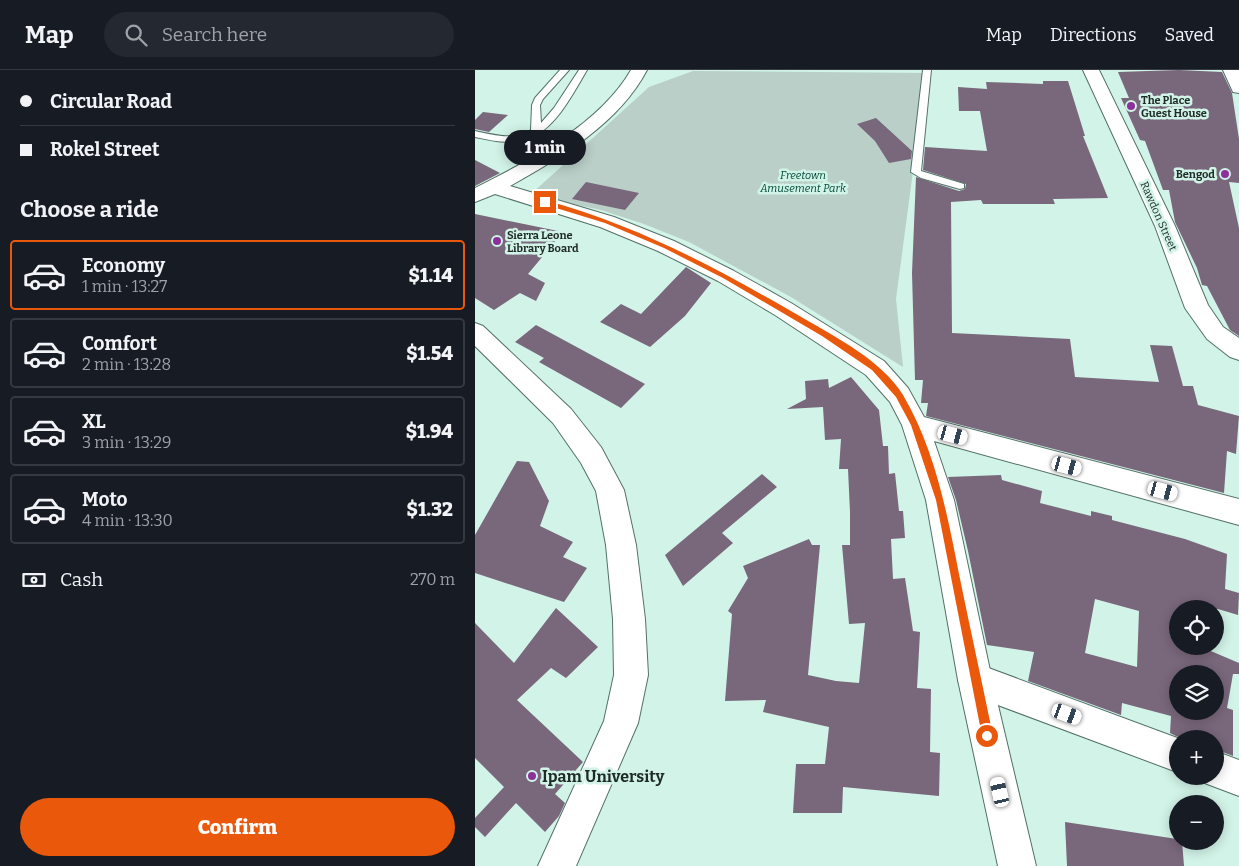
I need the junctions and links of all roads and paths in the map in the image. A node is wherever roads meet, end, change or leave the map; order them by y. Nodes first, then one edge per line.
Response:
1 (565, 70) edge
2 (583, 70) edge
3 (639, 70) edge
4 (927, 70) edge
5 (1091, 70) edge
6 (1231, 70) edge
7 (1239, 88) edge
8 (536, 130) junction
9 (475, 134) edge
10 (960, 186) dead end
11 (484, 192) edge
12 (475, 332) edge
13 (1239, 351) edge
14 (915, 425) junction
15 (1239, 512) edge
16 (975, 680) junction
17 (1169, 752) edge
18 (1224, 772) edge
19 (1239, 778) edge
20 (557, 866) edge
21 (1017, 866) edge

1 - 8 lane
2 - 8 lane
3 - 11 main road
4 - 10 lane
5 - 13 main road, Rawdon Street
6 - 7 main road
8 - 9 lane
11 - 14 main road
12 - 20 main road
14 - 15 main road
14 - 16 main road
16 - 17 main road
16 - 21 main road
18 - 19 main road

